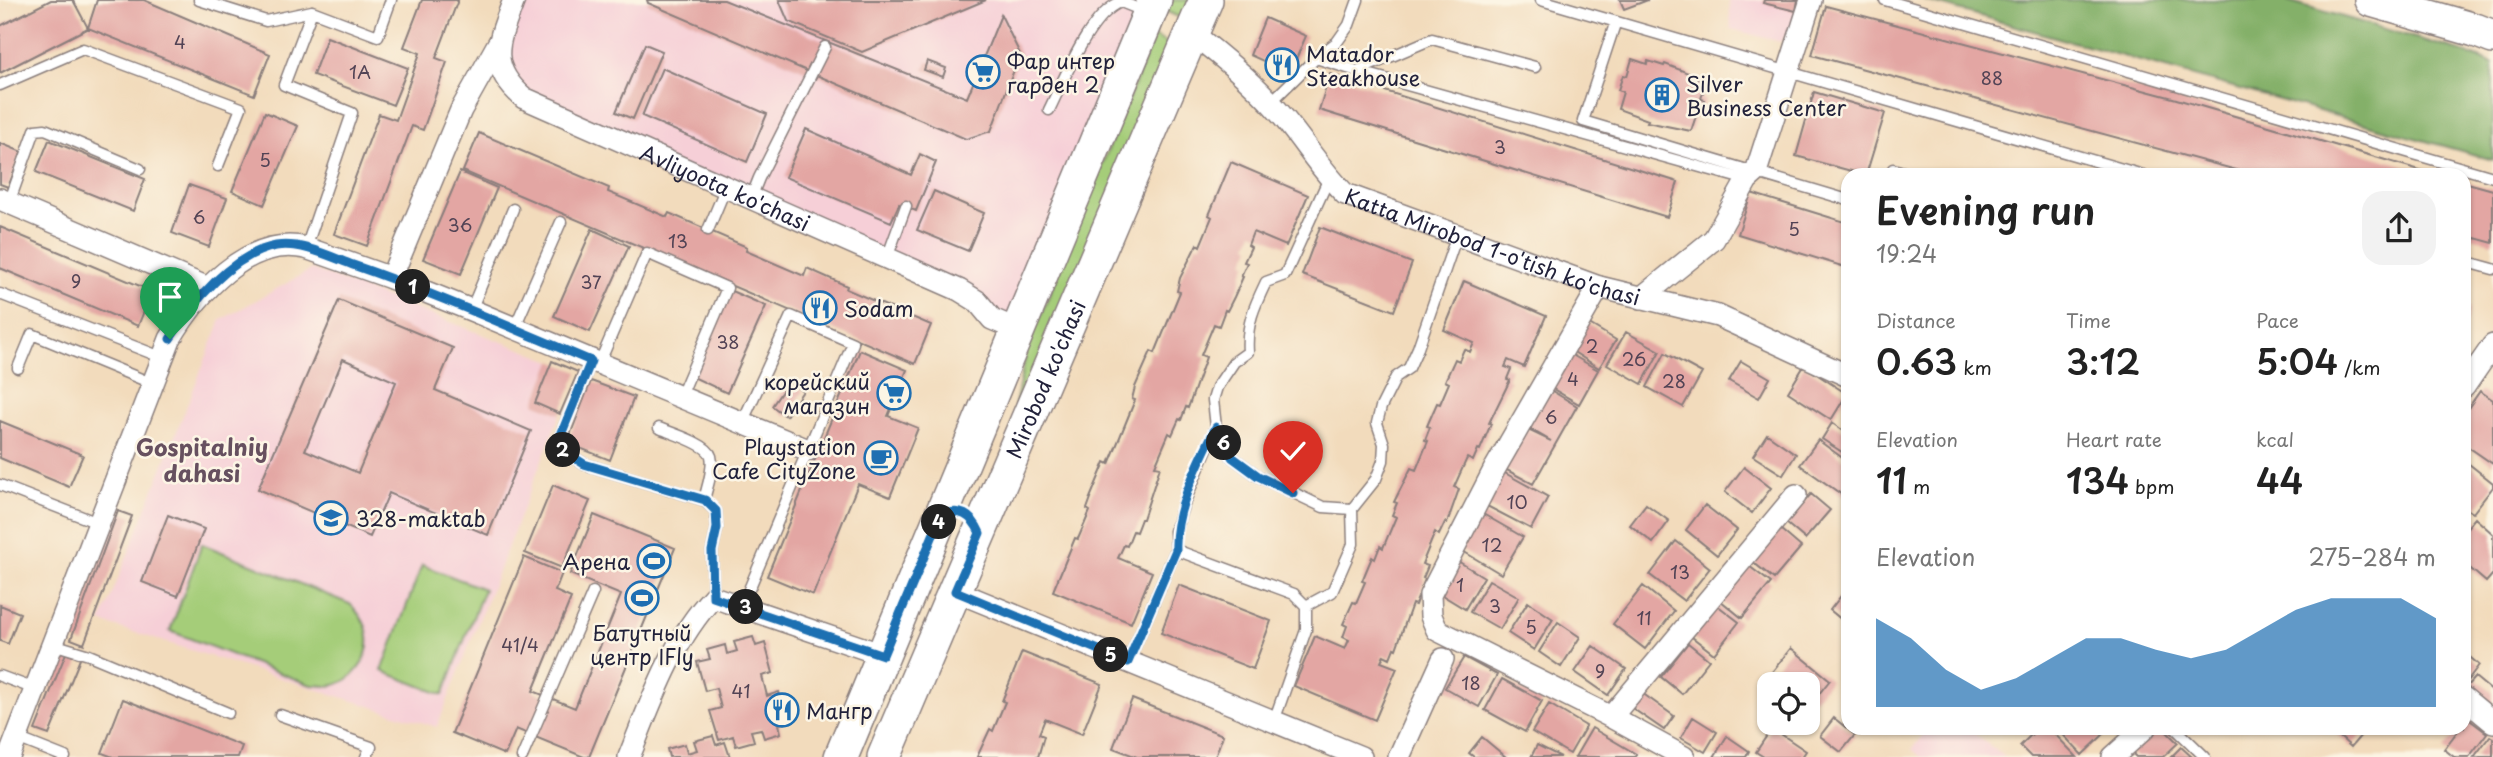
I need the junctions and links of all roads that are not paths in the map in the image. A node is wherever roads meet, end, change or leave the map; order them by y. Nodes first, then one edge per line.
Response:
1 (199, 0) edge
2 (391, 0) edge
3 (514, 0) edge
4 (1206, 0) edge
5 (1358, 0) edge
6 (1541, 0) edge
7 (1811, 0) edge
8 (1885, 0) edge
9 (2371, 0) edge
10 (1136, 4) edge
11 (312, 11) junction
12 (1615, 23) junction
13 (1192, 33) junction
14 (2493, 37) edge
15 (498, 44) junction
16 (825, 47) dead end
17 (1316, 58) junction
18 (1535, 67) dead end
19 (1357, 71) junction
20 (1787, 71) junction
21 (0, 85) edge
22 (524, 98) junction
23 (466, 100) junction
24 (1271, 102) junction
25 (1049, 110) dead end
26 (218, 166) dead end
27 (2119, 168) edge
28 (2462, 168) edge
29 (141, 169) dead end
30 (2471, 171) edge
31 (1751, 176) junction
32 (2493, 177) edge
33 (1329, 178) junction
34 (726, 187) junction
35 (751, 198) junction
36 (1841, 198) edge
37 (5, 201) edge
38 (906, 206) dead end
39 (513, 209) dead end
40 (561, 222) dead end
41 (708, 230) dead end
42 (1457, 235) junction
43 (306, 248) junction
44 (887, 258) junction
45 (2471, 263) edge
46 (2493, 269) edge
47 (391, 278) junction
48 (1599, 286) junction
49 (208, 288) junction
50 (0, 294) edge
51 (1641, 298) junction
52 (471, 310) junction
53 (514, 329) junction
54 (1018, 330) junction
55 (161, 357) junction
56 (2490, 359) edge
57 (595, 363) junction
58 (18, 368) dead end
59 (1841, 373) edge
60 (2471, 379) edge
61 (151, 383) junction
62 (680, 398) junction
63 (742, 423) junction
64 (1216, 427) junction
65 (659, 428) dead end
66 (808, 450) junction
67 (0, 485) edge
68 (1796, 495) dead end
69 (705, 500) junction
70 (1352, 509) junction
71 (941, 516) junction
72 (98, 523) junction
73 (980, 533) junction
74 (1176, 550) junction
75 (955, 591) junction
76 (593, 592) dead end
77 (713, 597) junction
78 (743, 606) junction
79 (1306, 606) junction
80 (53, 645) junction
81 (883, 655) junction
82 (1443, 659) dead end
83 (1128, 662) junction
84 (0, 676) edge
85 (36, 689) junction
86 (2471, 704) edge
87 (228, 713) dead end
88 (279, 715) dead end
89 (1611, 717) junction
90 (1274, 722) junction
91 (2493, 722) edge
92 (2137, 735) edge
93 (2182, 735) edge
94 (13, 748) edge
95 (65, 757) edge
96 (366, 757) edge
97 (522, 757) edge
98 (629, 757) edge
99 (841, 757) edge
100 (884, 757) edge
101 (1361, 757) edge
102 (1399, 757) edge
103 (1684, 757) edge
104 (2113, 757) edge
105 (2205, 757) edge

1 - 11 lane
2 - 11 lane
3 - 15 street
4 - 13 main road, Mirobod ko'chasi
5 - 17 lane
6 - 12 lane
7 - 20 street
8 - 28 lane
9 - 14 main road
10 - 25 lane
10 - 54 main road, Mirobod ko'chasi
11 - 43 lane
12 - 20 lane
12 - 31 lane
13 - 24 street, Katta Mirobod 1-o'tish ko'chasi
13 - 73 main road, Mirobod ko'chasi
15 - 22 street, Avliyoota ko'chasi
15 - 23 street
16 - 35 lane
17 - 19 lane
17 - 24 lane
18 - 19 lane
19 - 31 lane
20 - 27 lane
20 - 31 street
21 - 26 lane
22 - 23 street
22 - 34 street, Avliyoota ko'chasi
23 - 47 street
24 - 33 street, Katta Mirobod 1-o'tish ko'chasi
29 - 37 lane
30 - 32 lane
31 - 36 lane
31 - 51 street
33 - 42 street, Katta Mirobod 1-o'tish ko'chasi
33 - 64 lane
34 - 35 street, Avliyoota ko'chasi
34 - 41 lane
35 - 44 street, Avliyoota ko'chasi
37 - 49 street
38 - 44 lane
39 - 52 lane
40 - 53 lane
42 - 48 street, Katta Mirobod 1-o'tish ko'chasi
42 - 70 lane
43 - 47 street
43 - 49 street
44 - 54 street, Avliyoota ko'chasi
45 - 46 lane
47 - 52 street
48 - 51 street, Katta Mirobod 1-o'tish ko'chasi
48 - 89 street
49 - 55 street
50 - 55 lane
51 - 59 street, Katta Mirobod 1-o'tish ko'chasi
52 - 53 street
53 - 57 street
54 - 71 main road, Mirobod ko'chasi
55 - 61 street
56 - 60 street
57 - 62 street
57 - 62 lane
57 - 69 lane
58 - 61 lane
61 - 72 street
62 - 63 street
63 - 66 street
63 - 66 lane
64 - 70 lane
64 - 74 lane
65 - 69 lane
66 - 78 lane
67 - 72 lane
68 - 89 street
69 - 77 lane
70 - 79 lane
71 - 73 main road
71 - 81 main road, Mirobod ko'chasi
72 - 80 street
73 - 75 main road, Mirobod ko'chasi
74 - 79 lane
74 - 83 lane
75 - 83 street
75 - 100 main road, Mirobod ko'chasi
76 - 97 lane
77 - 78 street
77 - 98 street
78 - 81 street
79 - 90 lane
80 - 85 street
80 - 87 lane
81 - 99 main road, Mirobod ko'chasi
82 - 102 street
83 - 90 street
84 - 85 lane
85 - 94 street
86 - 91 street
88 - 96 lane
89 - 103 street
90 - 101 street
92 - 104 street
93 - 105 lane
94 - 95 lane

